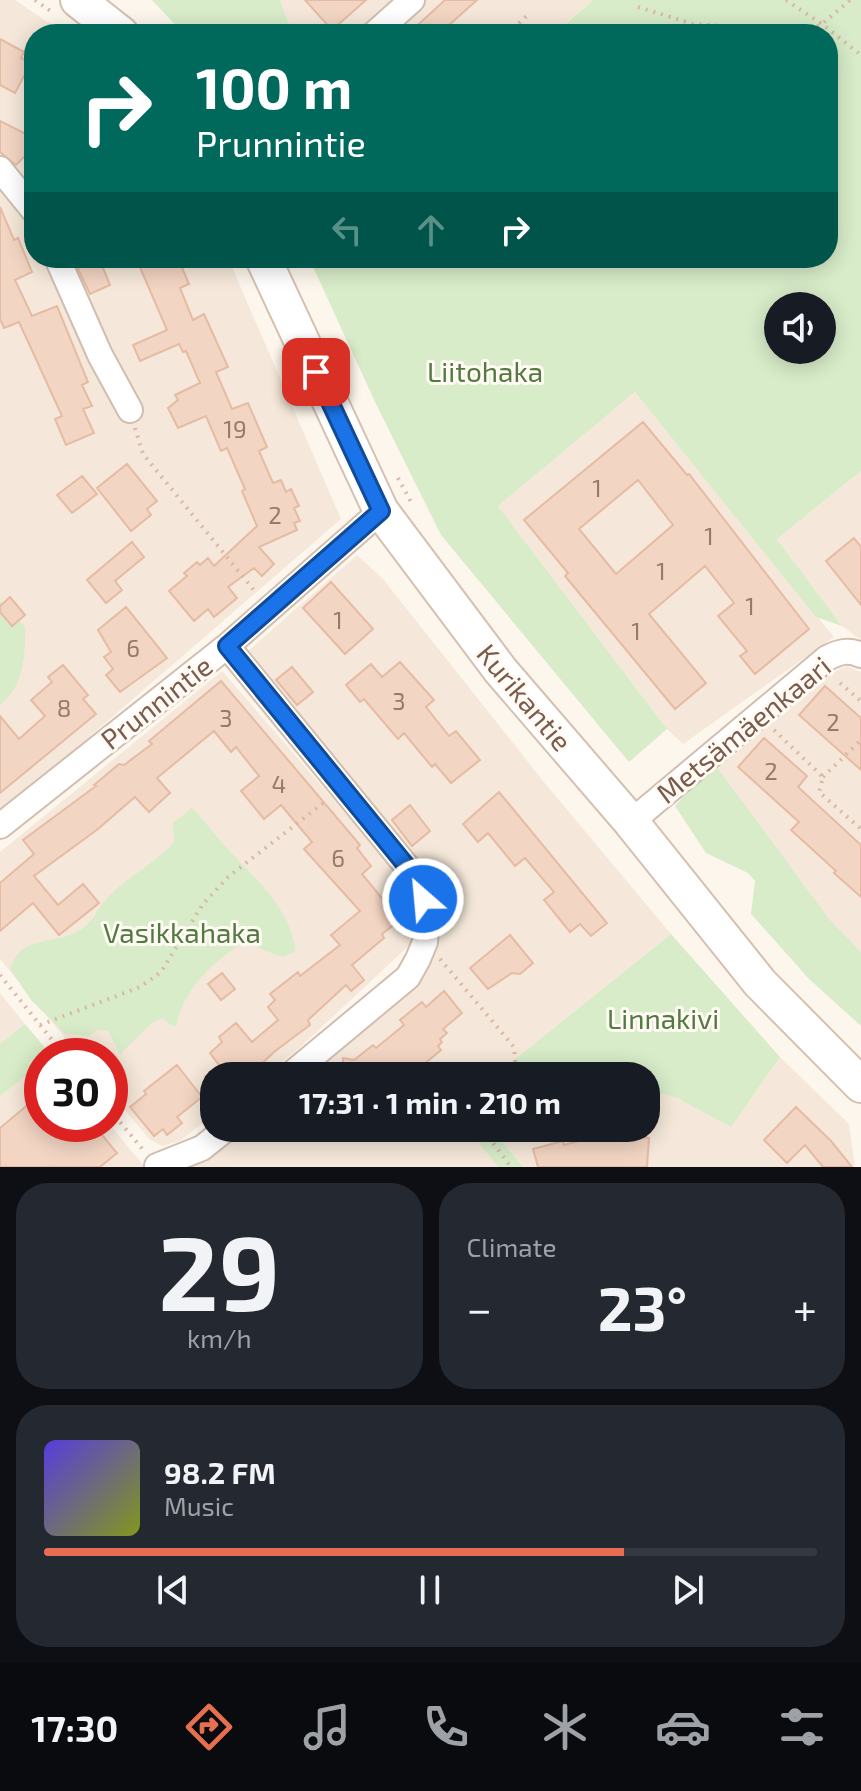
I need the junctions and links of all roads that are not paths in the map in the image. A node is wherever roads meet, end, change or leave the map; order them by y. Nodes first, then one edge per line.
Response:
1 (78, 0) edge
2 (412, 0) edge
3 (108, 24) edge
4 (385, 24) edge
5 (0, 169) edge
6 (24, 199) edge
7 (61, 268) edge
8 (268, 268) edge
9 (130, 410) road end
10 (381, 511) junction
11 (227, 646) junction
12 (861, 655) edge
13 (631, 822) junction
14 (0, 826) edge
15 (306, 1062) edge
16 (861, 1085) edge
17 (210, 1142) edge
18 (157, 1166) edge

1 - 3 main road
2 - 4 street
5 - 6 street
7 - 9 street
8 - 10 main road, Kurikantie
10 - 11 street, Prunnintie
10 - 13 main road, Kurikantie
11 - 14 street, Prunnintie
11 - 15 street
12 - 13 street, Metsämäenkaari
13 - 16 main road, Kurikantie
17 - 18 street

